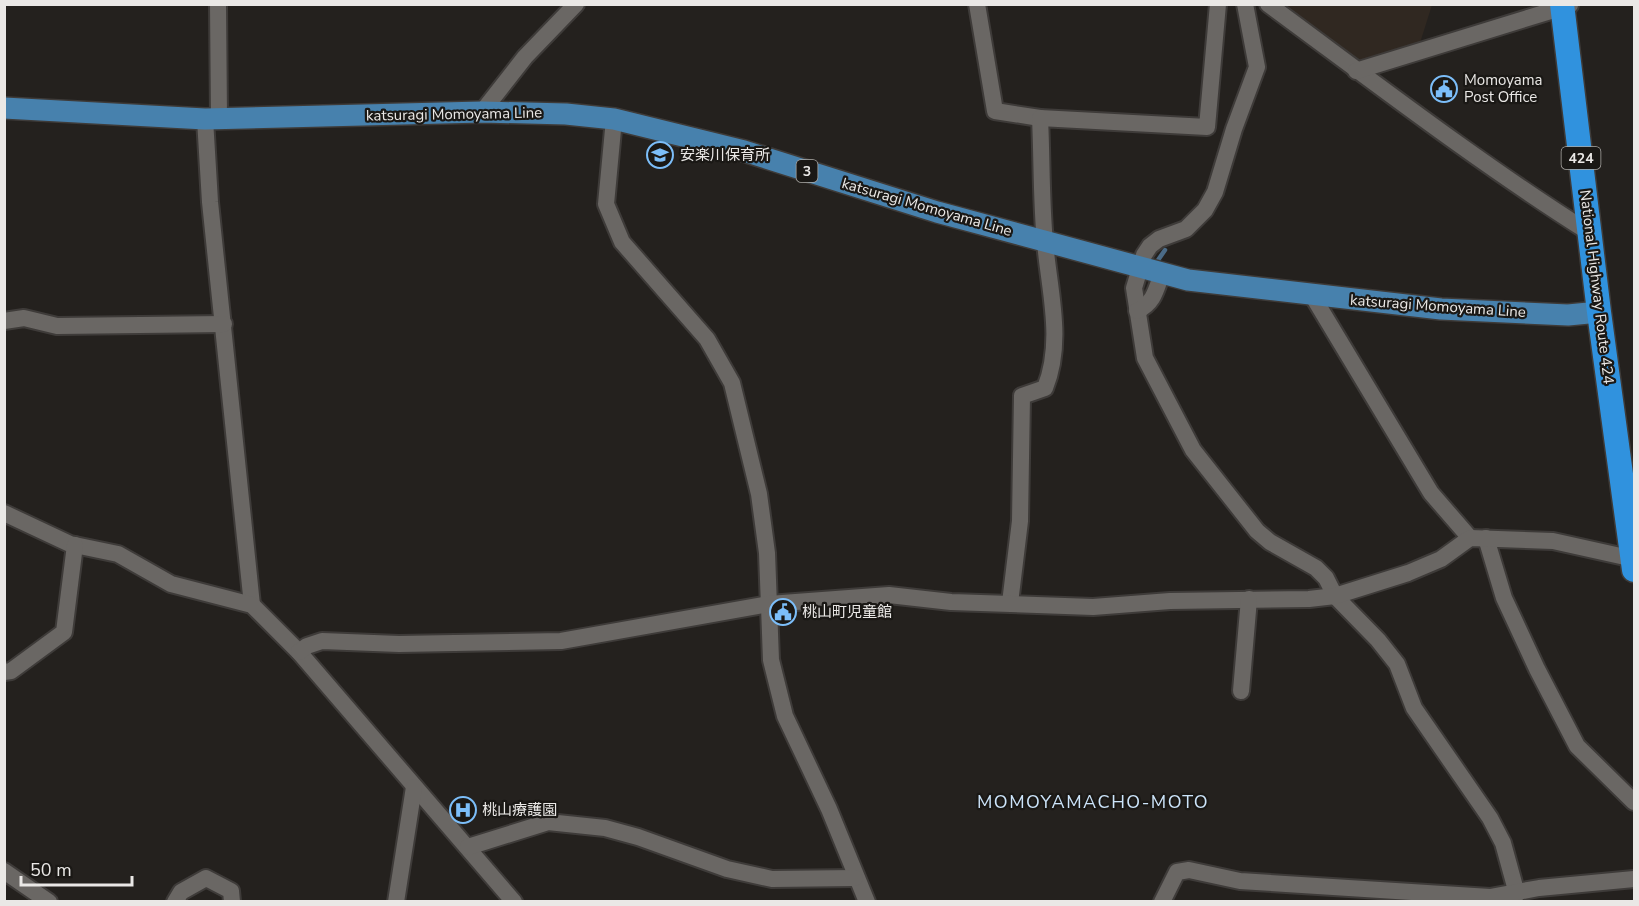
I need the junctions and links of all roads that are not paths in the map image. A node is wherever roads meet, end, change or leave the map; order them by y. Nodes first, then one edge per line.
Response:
1 (218, 4) edge
2 (576, 4) edge
3 (977, 4) edge
4 (1218, 4) edge
5 (1245, 4) edge
6 (1269, 4) edge
7 (1566, 5) edge
8 (1356, 71) junction
9 (4, 108) edge
10 (482, 112) junction
11 (1040, 118) junction
12 (212, 119) junction
13 (614, 119) junction
14 (1590, 233) junction
15 (1044, 240) junction
16 (1140, 267) junction
17 (1162, 273) junction
18 (1312, 296) junction
19 (1137, 311) junction
20 (1599, 312) junction
21 (4, 321) edge
22 (224, 324) junction
23 (4, 513) edge
24 (1478, 538) junction
25 (75, 545) junction
26 (1634, 563) edge
27 (1335, 596) junction
28 (1248, 599) junction
29 (1010, 603) junction
30 (769, 604) junction
31 (252, 605) junction
32 (299, 652) junction
33 (4, 672) edge
34 (1241, 691) dead end
35 (414, 787) junction
36 (1635, 802) edge
37 (468, 847) junction
38 (4, 871) edge
39 (855, 878) junction
40 (1635, 879) edge
41 (1517, 894) junction
42 (49, 902) edge
43 (174, 902) edge
44 (231, 902) edge
45 (396, 902) edge
46 (514, 902) edge
47 (867, 902) edge
48 (1162, 902) edge

1 - 12 street
2 - 10 street
3 - 11 street
4 - 11 street
5 - 16 street
6 - 8 street
7 - 8 street
7 - 14 highway, National Highway Route 424 / 424
8 - 14 street
9 - 12 main road, katsuragi Momoyama Line / 3
10 - 12 main road, katsuragi Momoyama Line / 3
10 - 13 main road, katsuragi Momoyama Line / 3
11 - 15 street
12 - 22 street
13 - 15 main road, katsuragi Momoyama Line / 3
13 - 30 street
14 - 20 highway, National Highway Route 424 / 424
15 - 16 main road, katsuragi Momoyama Line / 3
15 - 29 street
16 - 17 main road, katsuragi Momoyama Line / 3
16 - 19 street
17 - 18 main road, katsuragi Momoyama Line / 3
17 - 19 street
18 - 20 main road, katsuragi Momoyama Line / 3
18 - 24 street
19 - 27 street
20 - 26 highway, National Highway Route 424 / 424
21 - 22 street
22 - 31 street
23 - 25 street
24 - 26 street
24 - 27 street
24 - 36 street
25 - 31 street
25 - 33 street
27 - 28 street
27 - 41 street
28 - 29 street
28 - 34 street
29 - 30 street
30 - 32 street
30 - 39 street
31 - 32 street
32 - 35 street
35 - 37 street
35 - 45 street
37 - 39 street
37 - 46 street
38 - 42 street
39 - 47 street
40 - 41 street
41 - 48 street
43 - 44 street

